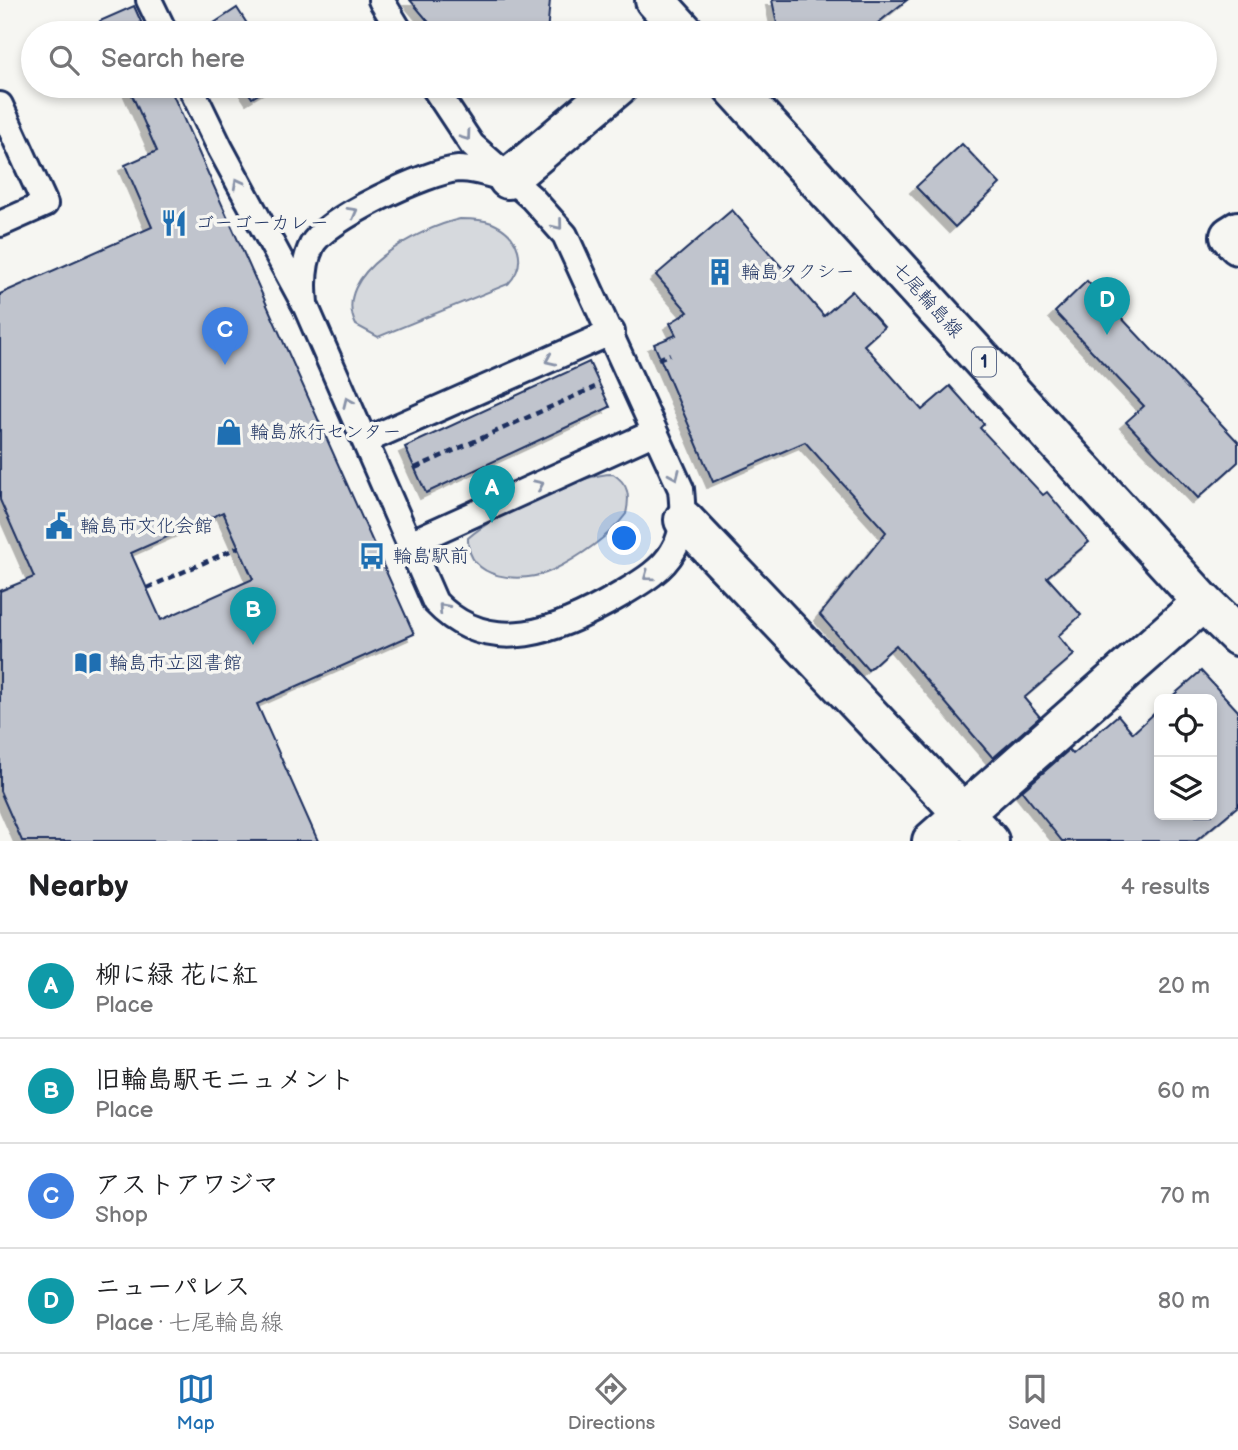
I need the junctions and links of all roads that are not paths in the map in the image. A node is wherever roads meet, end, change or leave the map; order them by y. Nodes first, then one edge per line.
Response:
1 (149, 0) edge
2 (381, 0) edge
3 (159, 21) edge
4 (394, 21) edge
5 (196, 98) edge
6 (441, 98) edge
7 (604, 98) edge
8 (743, 98) edge
9 (0, 105) edge
10 (508, 179) junction
11 (0, 224) edge
12 (1238, 231) edge
13 (1238, 245) edge
14 (306, 307) junction
15 (612, 332) junction
16 (655, 432) junction
17 (365, 440) junction
18 (684, 520) junction
19 (410, 543) junction
20 (1203, 602) junction
21 (1238, 636) edge
22 (964, 811) junction
23 (932, 841) edge
24 (989, 841) edge

1 - 3 lane
2 - 4 lane
14 -> 5 lane
6 -> 10 lane
7 - 10 street
8 - 20 street, 七尾輪島線 / 1
9 - 11 lane
14 -> 10 lane
10 -> 15 lane
12 - 13 street
17 -> 14 lane
15 - 16 lane
15 -> 17 lane
16 -> 18 lane
19 -> 16 lane
17 - 19 lane
18 -> 19 lane
18 - 22 street
20 - 21 street, 七尾輪島線 / 1
20 - 22 street
22 - 23 street
22 - 24 street

